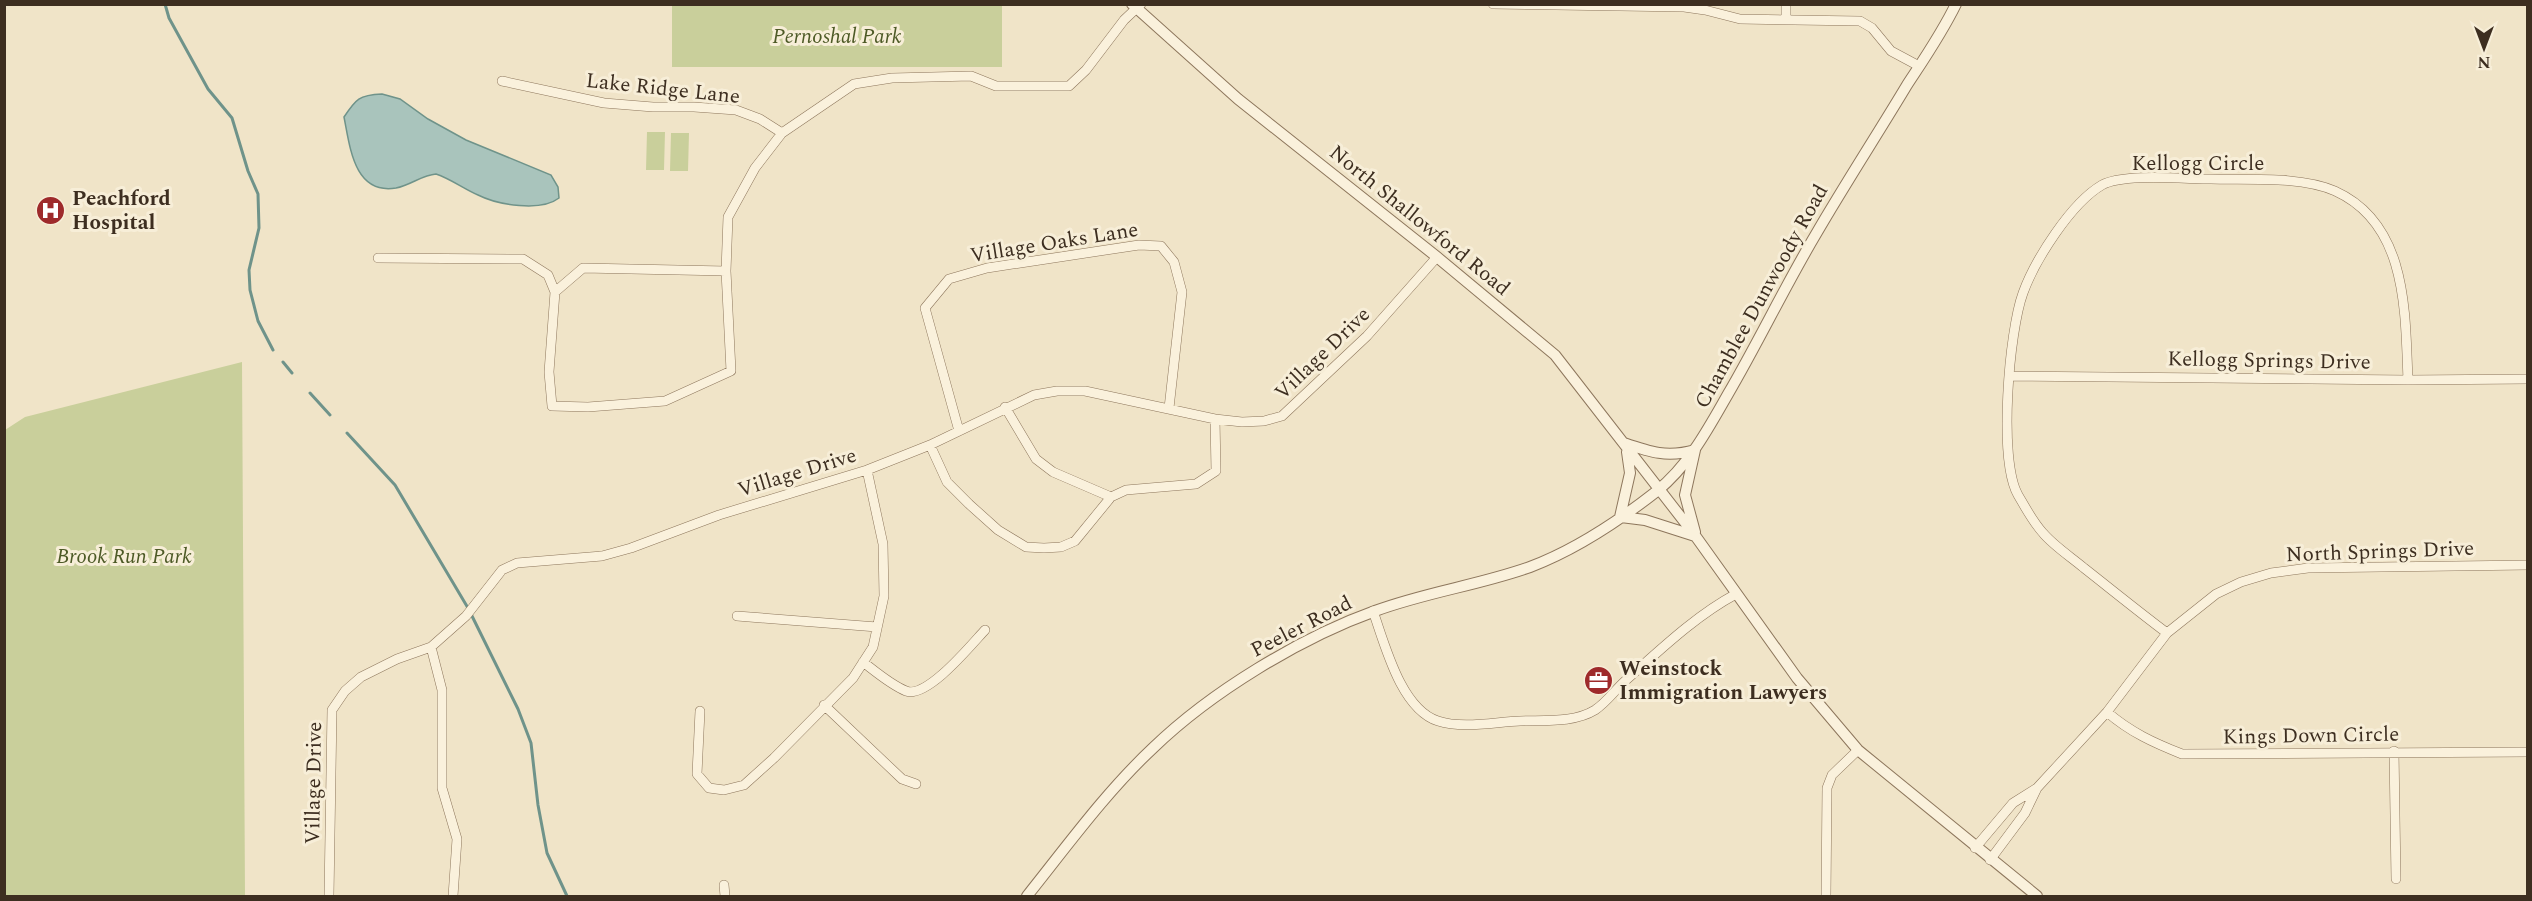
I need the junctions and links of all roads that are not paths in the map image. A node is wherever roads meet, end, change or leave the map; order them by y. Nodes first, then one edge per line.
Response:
1 (1493, 4) edge
2 (1786, 4) edge
3 (1956, 4) edge
4 (1517, 5) edge
5 (1581, 5) edge
6 (1137, 6) edge
7 (1719, 9) edge
8 (1786, 19) junction
9 (1919, 66) junction
10 (502, 81) dead end
11 (782, 133) junction
12 (1437, 257) junction
13 (378, 258) dead end
14 (726, 271) junction
15 (555, 292) junction
16 (2010, 376) junction
17 (2528, 379) edge
18 (2408, 380) junction
19 (1005, 407) junction
20 (1169, 408) junction
21 (1215, 419) junction
22 (959, 430) junction
23 (1624, 443) junction
24 (930, 445) junction
25 (1695, 450) junction
26 (867, 470) junction
27 (1659, 489) junction
28 (1111, 497) junction
29 (1620, 517) junction
30 (1696, 537) junction
31 (2528, 565) edge
32 (1736, 594) junction
33 (1373, 611) junction
34 (737, 616) dead end
35 (877, 627) junction
36 (985, 630) dead end
37 (2167, 633) junction
38 (430, 646) junction
39 (863, 662) junction
40 (825, 705) junction
41 (700, 711) dead end
42 (2107, 712) junction
43 (1858, 750) junction
44 (2394, 751) junction
45 (2528, 752) edge
46 (916, 784) dead end
47 (2037, 788) junction
48 (1976, 848) junction
49 (1990, 860) junction
50 (2396, 879) dead end
51 (724, 885) dead end
52 (329, 897) edge
53 (453, 897) edge
54 (725, 897) edge
55 (1027, 897) edge
56 (1826, 897) edge
57 (2037, 897) edge

1 - 4 street
2 - 8 street
3 - 9 street, Chamblee Dunwoody Road
4 - 5 street
5 - 7 street
6 - 11 street
6 - 12 street, North Shallowford Road
7 - 8 street
8 - 9 street
9 - 25 street, Chamblee Dunwoody Road
10 - 11 street, Lake Ridge Lane
11 - 14 street
12 - 21 street, Village Drive
12 - 23 street, North Shallowford Road
13 - 15 street
14 - 15 street
14 - 15 street
16 - 18 street, Kellogg Springs Drive
16 - 18 street, Kellogg Circle
16 - 37 street, Kellogg Circle
17 - 18 street, Kellogg Springs Drive
19 - 20 street, Village Drive
19 - 22 street, Village Drive
19 - 28 street
20 - 21 street, Village Drive
20 - 22 street, Village Oaks Lane
21 - 28 street
22 - 24 street, Village Drive
23 - 25 street
23 - 27 street, North Shallowford Road
23 - 29 street
24 - 26 street, Village Drive
24 - 28 street
25 - 27 street, Chamblee Dunwoody Road
25 - 30 street
26 - 35 street
26 - 38 street, Village Drive
27 - 29 street, Peeler Road
27 - 30 street
29 - 30 street
29 - 33 street, Peeler Road
30 - 32 street
31 - 37 street, North Springs Drive
32 - 33 street
32 - 43 street
33 - 55 street, Peeler Road
34 - 35 street
35 - 39 street
36 - 39 street
37 - 42 street, North Springs Drive
38 - 52 street, Village Drive
38 - 53 street
39 - 40 street
40 - 41 street
40 - 46 street
42 - 44 street, Kings Down Circle
42 - 47 street, North Springs Drive
43 - 48 street
43 - 56 street
44 - 45 street, Kings Down Circle
44 - 50 street
47 - 48 street, North Springs Drive
47 - 49 street, North Springs Drive
48 - 49 street
49 - 57 street
51 - 54 street

